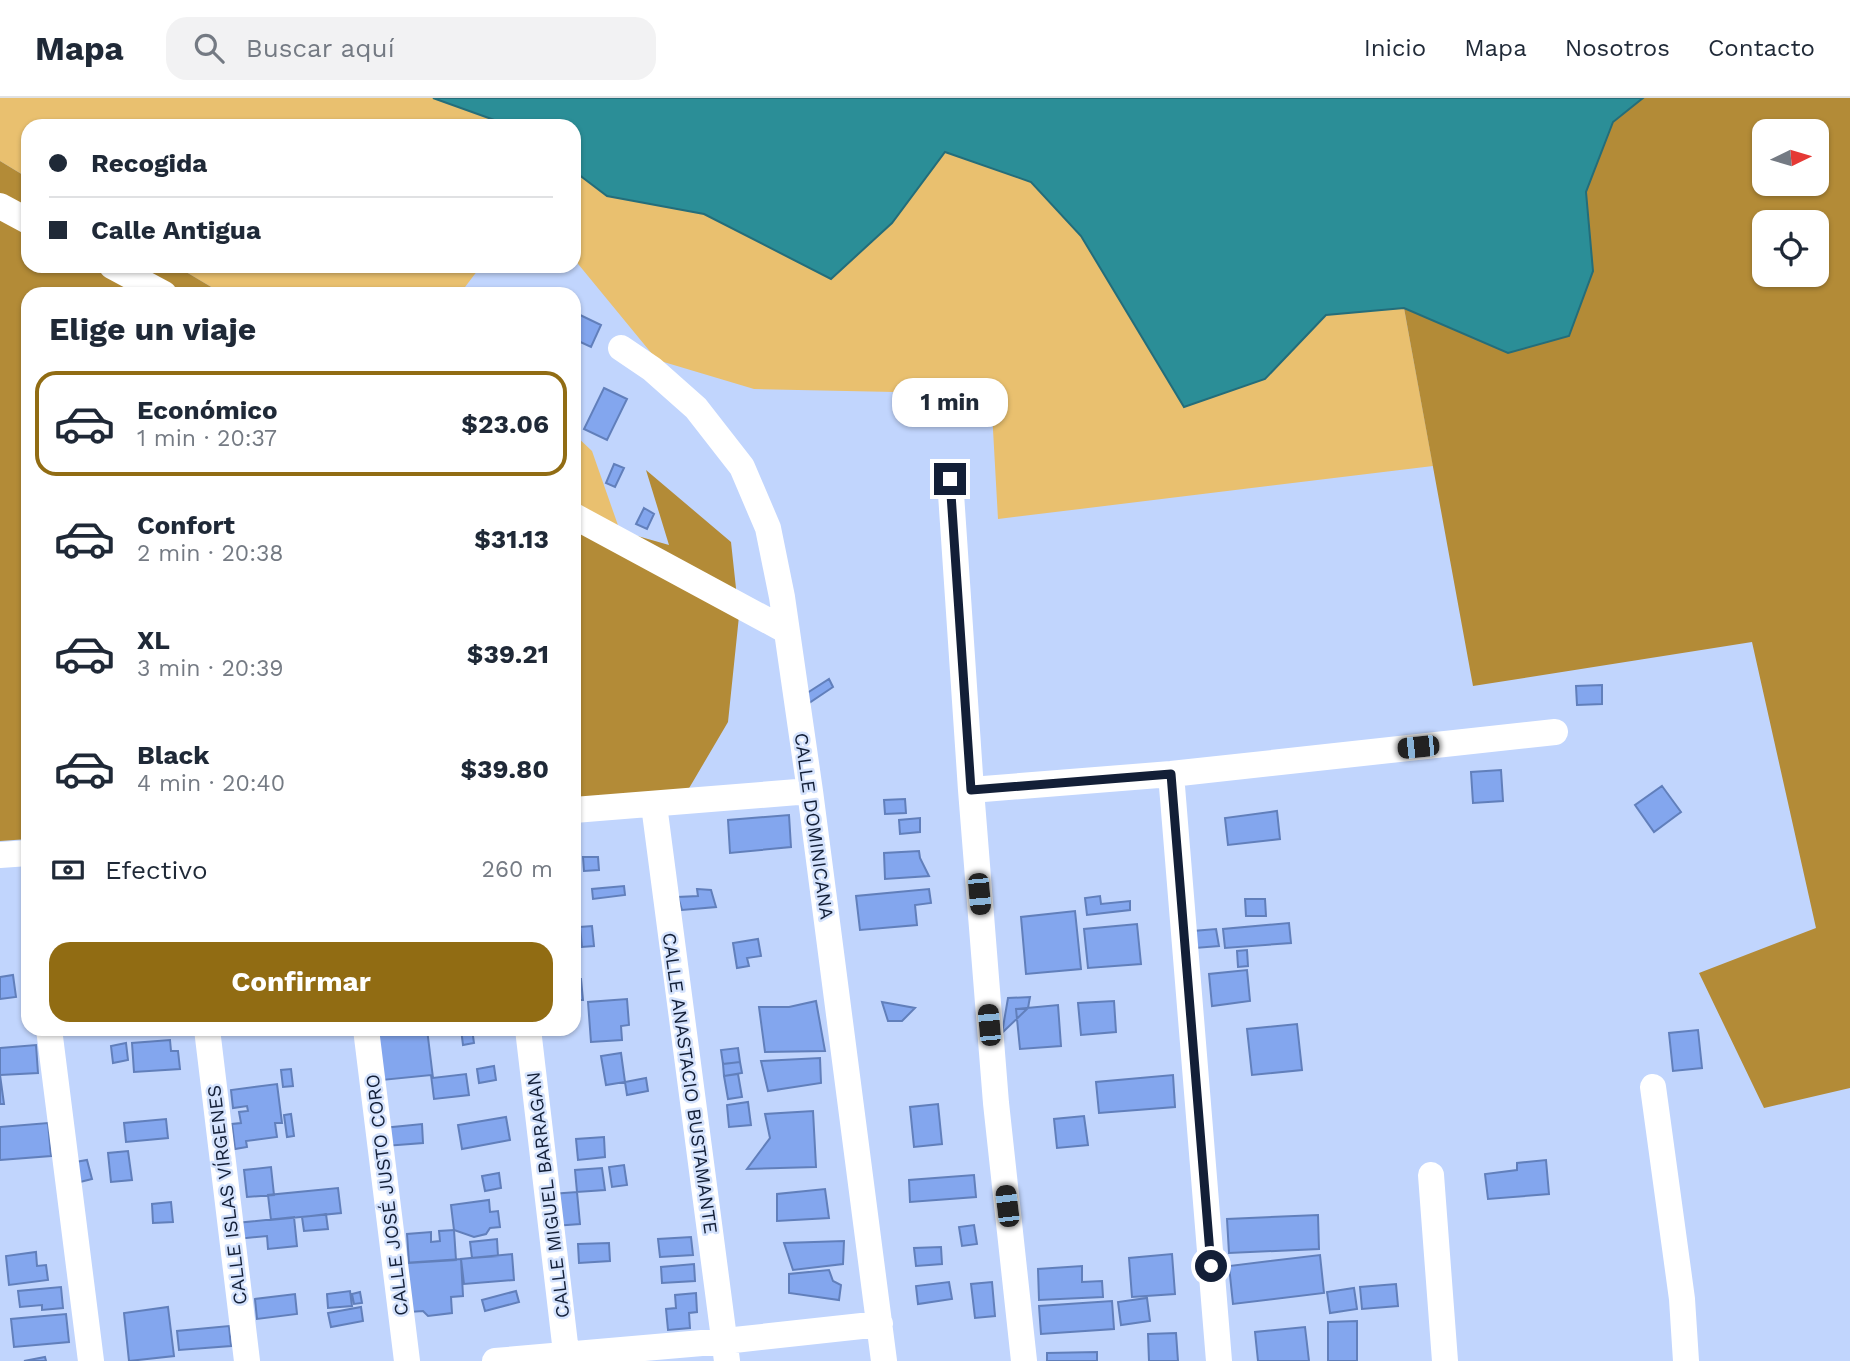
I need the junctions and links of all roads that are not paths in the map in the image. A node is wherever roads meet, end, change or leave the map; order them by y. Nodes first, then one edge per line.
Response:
1 (0, 206) edge
2 (21, 217) edge
3 (125, 273) edge
4 (151, 287) edge
5 (621, 348) dead end
6 (950, 479) dead end
7 (581, 520) edge
8 (785, 630) junction
9 (1555, 732) dead end
10 (1171, 774) junction
11 (971, 790) junction
12 (810, 791) junction
13 (654, 805) junction
14 (581, 810) edge
15 (21, 854) edge
16 (0, 855) edge
17 (51, 1036) edge
18 (208, 1036) edge
19 (367, 1036) edge
20 (529, 1036) edge
21 (1653, 1087) dead end
22 (1431, 1175) dead end
23 (880, 1324) junction
24 (726, 1351) edge
25 (566, 1357) edge
26 (91, 1361) edge
27 (247, 1361) edge
28 (407, 1361) edge
29 (495, 1361) edge
30 (884, 1361) edge
31 (1024, 1361) edge
32 (1219, 1361) edge
33 (1445, 1361) edge
34 (1686, 1361) edge

1 - 2 street
3 - 4 street
5 - 8 street, CALLE DOMINICANA
6 - 11 street
7 - 8 street
8 - 12 street, CALLE DOMINICANA
9 - 10 street
10 - 11 street
10 - 32 street
11 - 31 street
12 - 13 street
12 - 23 street, CALLE DOMINICANA
13 - 14 street
13 - 24 street, CALLE ANASTACIO BUSTAMANTE
15 - 16 street
17 - 26 street
18 - 27 street, CALLE ISLAS VÍRGENES
19 - 28 street, CALLE JOSÉ JUSTO CORO
20 - 25 street, CALLE MIGUEL BARRAGAN
21 - 34 street
22 - 33 street
23 - 24 street
23 - 30 street, CALLE DOMINICANA
24 - 25 street
25 - 29 street

